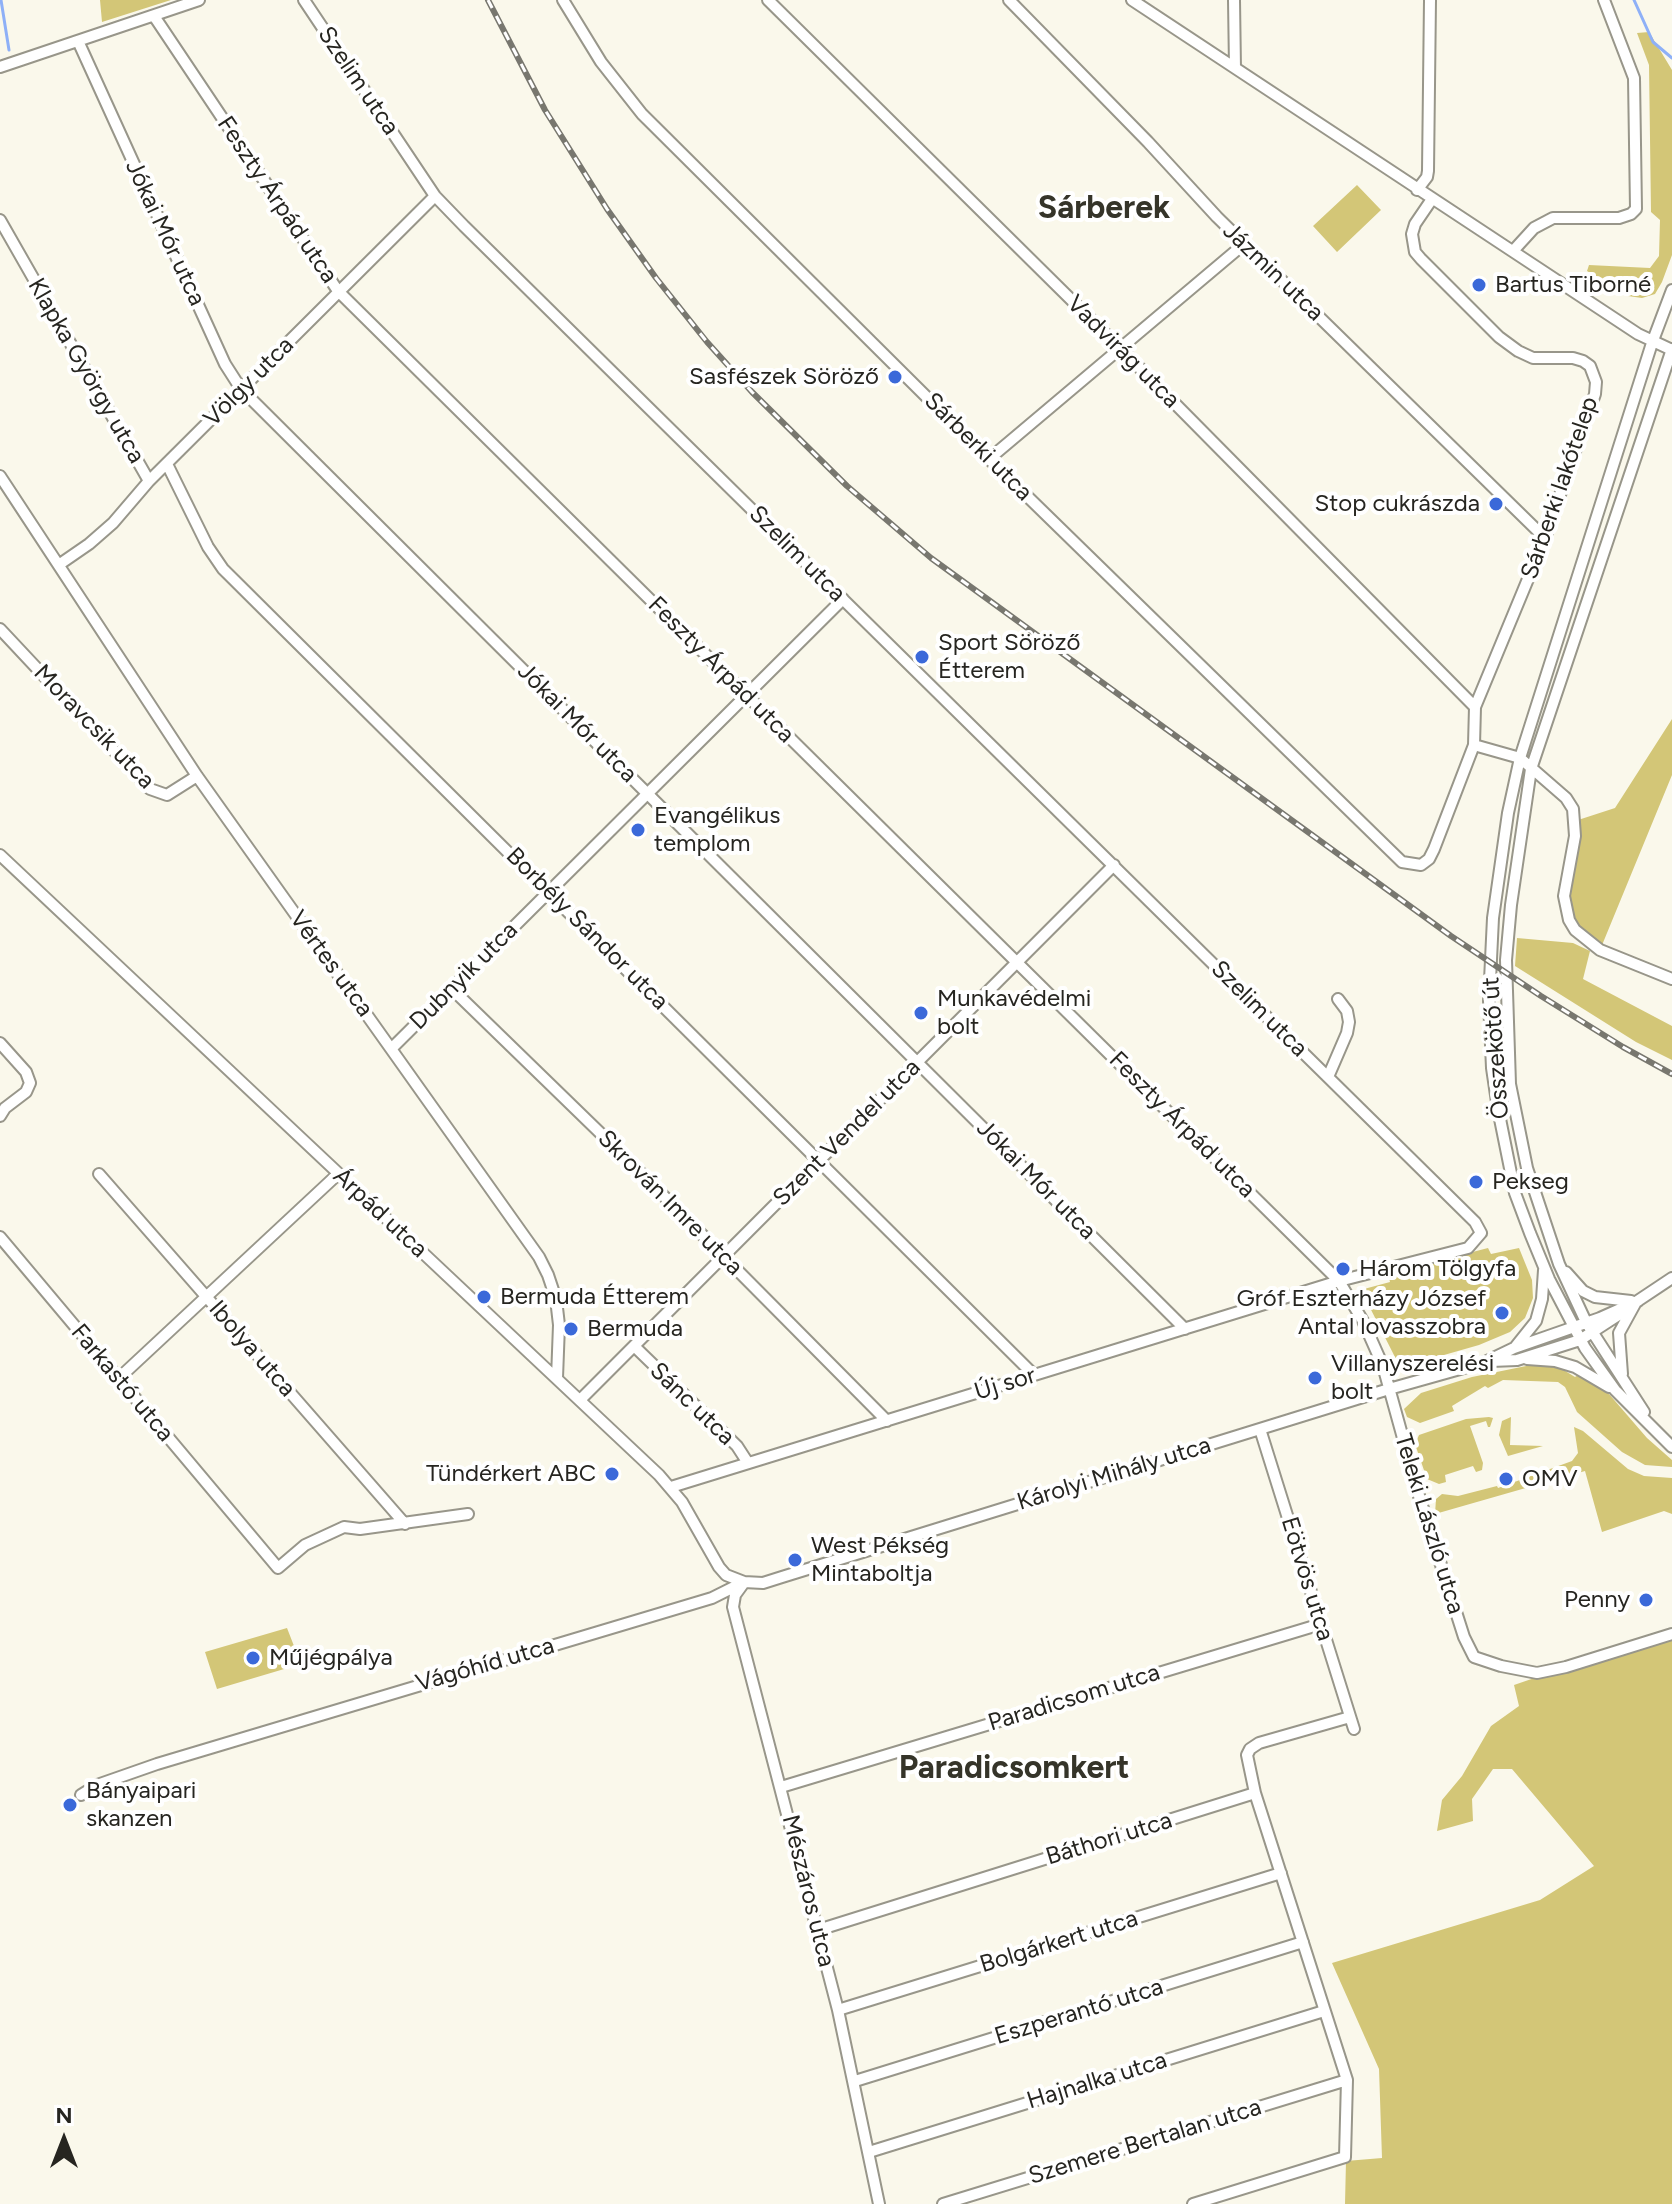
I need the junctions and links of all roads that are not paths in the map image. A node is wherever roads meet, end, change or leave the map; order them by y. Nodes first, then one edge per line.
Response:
1 (199, 0) edge
2 (304, 0) edge
3 (563, 0) edge
4 (768, 0) edge
5 (1009, 0) edge
6 (1132, 0) edge
7 (1234, 0) edge
8 (1430, 0) edge
9 (1604, 0) edge
10 (154, 16) junction
11 (78, 41) junction
12 (0, 67) edge
13 (1235, 68) junction
14 (1417, 190) junction
15 (435, 196) junction
16 (1432, 199) junction
17 (0, 220) edge
18 (1244, 244) junction
19 (1513, 251) junction
20 (1672, 290) edge
21 (338, 291) junction
22 (1652, 343) junction
23 (1119, 347) junction
24 (1672, 350) edge
25 (241, 389) junction
26 (989, 459) junction
27 (167, 464) junction
28 (0, 476) edge
29 (149, 481) junction
30 (1545, 538) junction
31 (60, 564) junction
32 (843, 599) junction
33 (0, 629) edge
34 (746, 695) junction
35 (1475, 707) junction
36 (1474, 745) junction
37 (1520, 758) junction
38 (1531, 769) junction
39 (197, 776) junction
40 (648, 794) junction
41 (0, 855) edge
42 (1114, 865) junction
43 (1421, 865) joint
44 (549, 892) junction
45 (1017, 962) junction
46 (1672, 979) edge
47 (452, 989) junction
48 (1338, 999) dead end
49 (0, 1043) edge
50 (392, 1048) junction
51 (918, 1062) junction
52 (1328, 1077) junction
53 (0, 1116) edge
54 (820, 1160) junction
55 (99, 1174) dead end
56 (338, 1174) junction
57 (1481, 1233) joint
58 (0, 1237) edge
59 (723, 1256) junction
60 (1559, 1264) junction
61 (1545, 1269) junction
62 (1672, 1278) edge
63 (1339, 1281) junction
64 (207, 1297) junction
65 (1638, 1301) junction
66 (1586, 1322) junction
67 (1573, 1327) junction
68 (1185, 1329) junction
69 (1593, 1334) junction
70 (1580, 1340) junction
71 (634, 1346) junction
72 (1514, 1348) junction
73 (1517, 1360) junction
74 (1485, 1362) junction
75 (1034, 1375) junction
76 (557, 1378) junction
77 (118, 1379) junction
78 (1623, 1380) junction
79 (1389, 1389) junction
80 (1615, 1390) junction
81 (580, 1400) junction
82 (887, 1421) junction
83 (1260, 1429) junction
84 (1656, 1429) junction
85 (1672, 1447) edge
86 (748, 1463) junction
87 (671, 1487) junction
88 (468, 1514) dead end
89 (405, 1524) junction
90 (744, 1582) junction
91 (1321, 1624) junction
92 (1672, 1634) edge
93 (1350, 1717) junction
94 (1354, 1729) dead end
95 (781, 1787) junction
96 (1255, 1793) junction
97 (81, 1795) dead end
98 (1281, 1873) junction
99 (818, 1930) junction
100 (1303, 1942) junction
101 (838, 2010) junction
102 (1324, 2011) junction
103 (1347, 2080) junction
104 (855, 2081) junction
105 (869, 2152) junction
106 (879, 2204) edge
107 (943, 2204) edge
108 (1193, 2204) edge

1 - 10 street
2 - 15 street, Szelim utca
3 - 26 street, Sárberki utca
4 - 23 street, Vadvirág utca
5 - 18 street, Jázmin utca
6 - 13 street
7 - 13 street
8 - 14 street
9 - 19 street
10 - 11 street
10 - 21 street, Feszty Árpád utca
11 - 12 street
11 - 25 street, Jókai Mór utca
13 - 14 street
14 - 16 street
15 - 21 street, Völgy utca
15 - 32 street, Szelim utca
16 - 19 street
16 - 30 street, Sárberki lakótelep
17 - 29 street, Klapka György utca
18 - 23 street
18 - 30 street, Jázmin utca
19 - 22 street
20 - 22 street, Összekötő út
21 - 25 street, Völgy utca
21 - 34 street, Feszty Árpád utca
22 - 24 street
22 - 37 street, Összekötő út
23 - 26 street
23 - 35 street, Vadvirág utca
24 - 38 street, Összekötő út
25 - 27 street, Völgy utca
25 - 40 street, Jókai Mór utca
26 - 43 street, Sárberki utca
27 - 29 street, Völgy utca
27 - 44 street, Borbély Sándor utca
28 - 31 street, Vértes utca
29 - 31 street, Völgy utca
30 - 35 street, Sárberki lakótelep
31 - 39 street, Vértes utca
32 - 34 street, Dubnyik utca
32 - 42 street, Szelim utca
33 - 39 street, Moravcsik utca
34 - 40 street, Dubnyik utca
34 - 45 street, Feszty Árpád utca
35 - 36 street, Sárberki lakótelep
36 - 37 street
36 - 43 street, Sárberki lakótelep
37 - 38 street
37 - 61 street, Összekötő út
38 - 46 street
38 - 60 street, Összekötő út
39 - 50 street, Vértes utca
40 - 44 street, Dubnyik utca
40 - 51 street, Jókai Mór utca
41 - 56 street, Árpád utca
42 - 45 street, Szent Vendel utca
42 - 52 street, Szelim utca
44 - 47 street, Dubnyik utca
44 - 54 street, Borbély Sándor utca
45 - 51 street, Szent Vendel utca
45 - 63 street, Feszty Árpád utca
47 - 50 street, Dubnyik utca
47 - 59 street, Skrován Imre utca
48 - 52 street, Szelim utca
49 - 53 street
50 - 76 street, Vértes utca
51 - 54 street, Szent Vendel utca
51 - 68 street, Jókai Mór utca
52 - 57 street, Szelim utca
54 - 59 street, Szent Vendel utca
54 - 75 street, Borbély Sándor utca
55 - 64 street, Ibolya utca
56 - 64 street
56 - 76 street, Árpád utca
57 - 63 street, Új sor
58 - 77 street, Farkastó utca
59 - 71 street, Szent Vendel utca
59 - 82 street, Skrován Imre utca
60 - 65 street
60 - 66 street, Összekötő út
61 - 67 street, Összekötő út
61 - 72 street
62 - 65 street
63 - 68 street, Új sor
63 - 79 street, Feszty Árpád utca
64 - 77 street
64 - 89 street, Ibolya utca
65 - 66 street, Károlyi Mihály utca
65 - 69 street, Károlyi Mihály utca
65 - 78 street
66 - 67 street, Károlyi Mihály utca
66 - 69 street, Összekötő út
67 - 70 street, Összekötő út
67 - 72 street, Károlyi Mihály utca
68 - 75 street, Új sor
69 - 70 street, Károlyi Mihály utca
69 - 78 street, Összekötő út
70 - 73 street, Károlyi Mihály utca
70 - 80 street, Összekötő út
71 - 81 street, Szent Vendel utca
71 - 86 street, Sánc utca
72 - 74 street, Károlyi Mihály utca
73 - 74 street, Károlyi Mihály utca
73 - 80 street
74 - 79 street, Károlyi Mihály utca
75 - 82 street, Új sor
76 - 81 street, Árpád utca
77 - 89 street, Farkastó utca
78 - 84 street, Összekötő út
79 - 83 street, Károlyi Mihály utca
79 - 92 street, Teleki László utca
80 - 84 street
81 - 87 street, Árpád utca
82 - 86 street, Új sor
83 - 90 street, Károlyi Mihály utca
83 - 91 street, Eötvös utca
84 - 85 street
86 - 87 street, Új sor
87 - 90 street, Árpád utca
88 - 89 street
90 - 95 street, Mészáros utca
90 - 97 street, Vágóhíd utca
91 - 93 street, Eötvös utca
91 - 95 street, Paradicsom utca
93 - 94 street, Eötvös utca
93 - 96 street
95 - 99 street, Mészáros utca
96 - 98 street
96 - 99 street, Báthori utca
98 - 100 street
98 - 101 street, Bolgárkert utca
99 - 101 street, Mészáros utca
100 - 102 street
100 - 104 street, Eszperantó utca
101 - 104 street, Mészáros utca
102 - 103 street
102 - 105 street, Hajnalka utca
103 - 107 street, Szemere Bertalan utca
103 - 108 street
104 - 105 street, Mészáros utca
105 - 106 street, Mészáros utca

